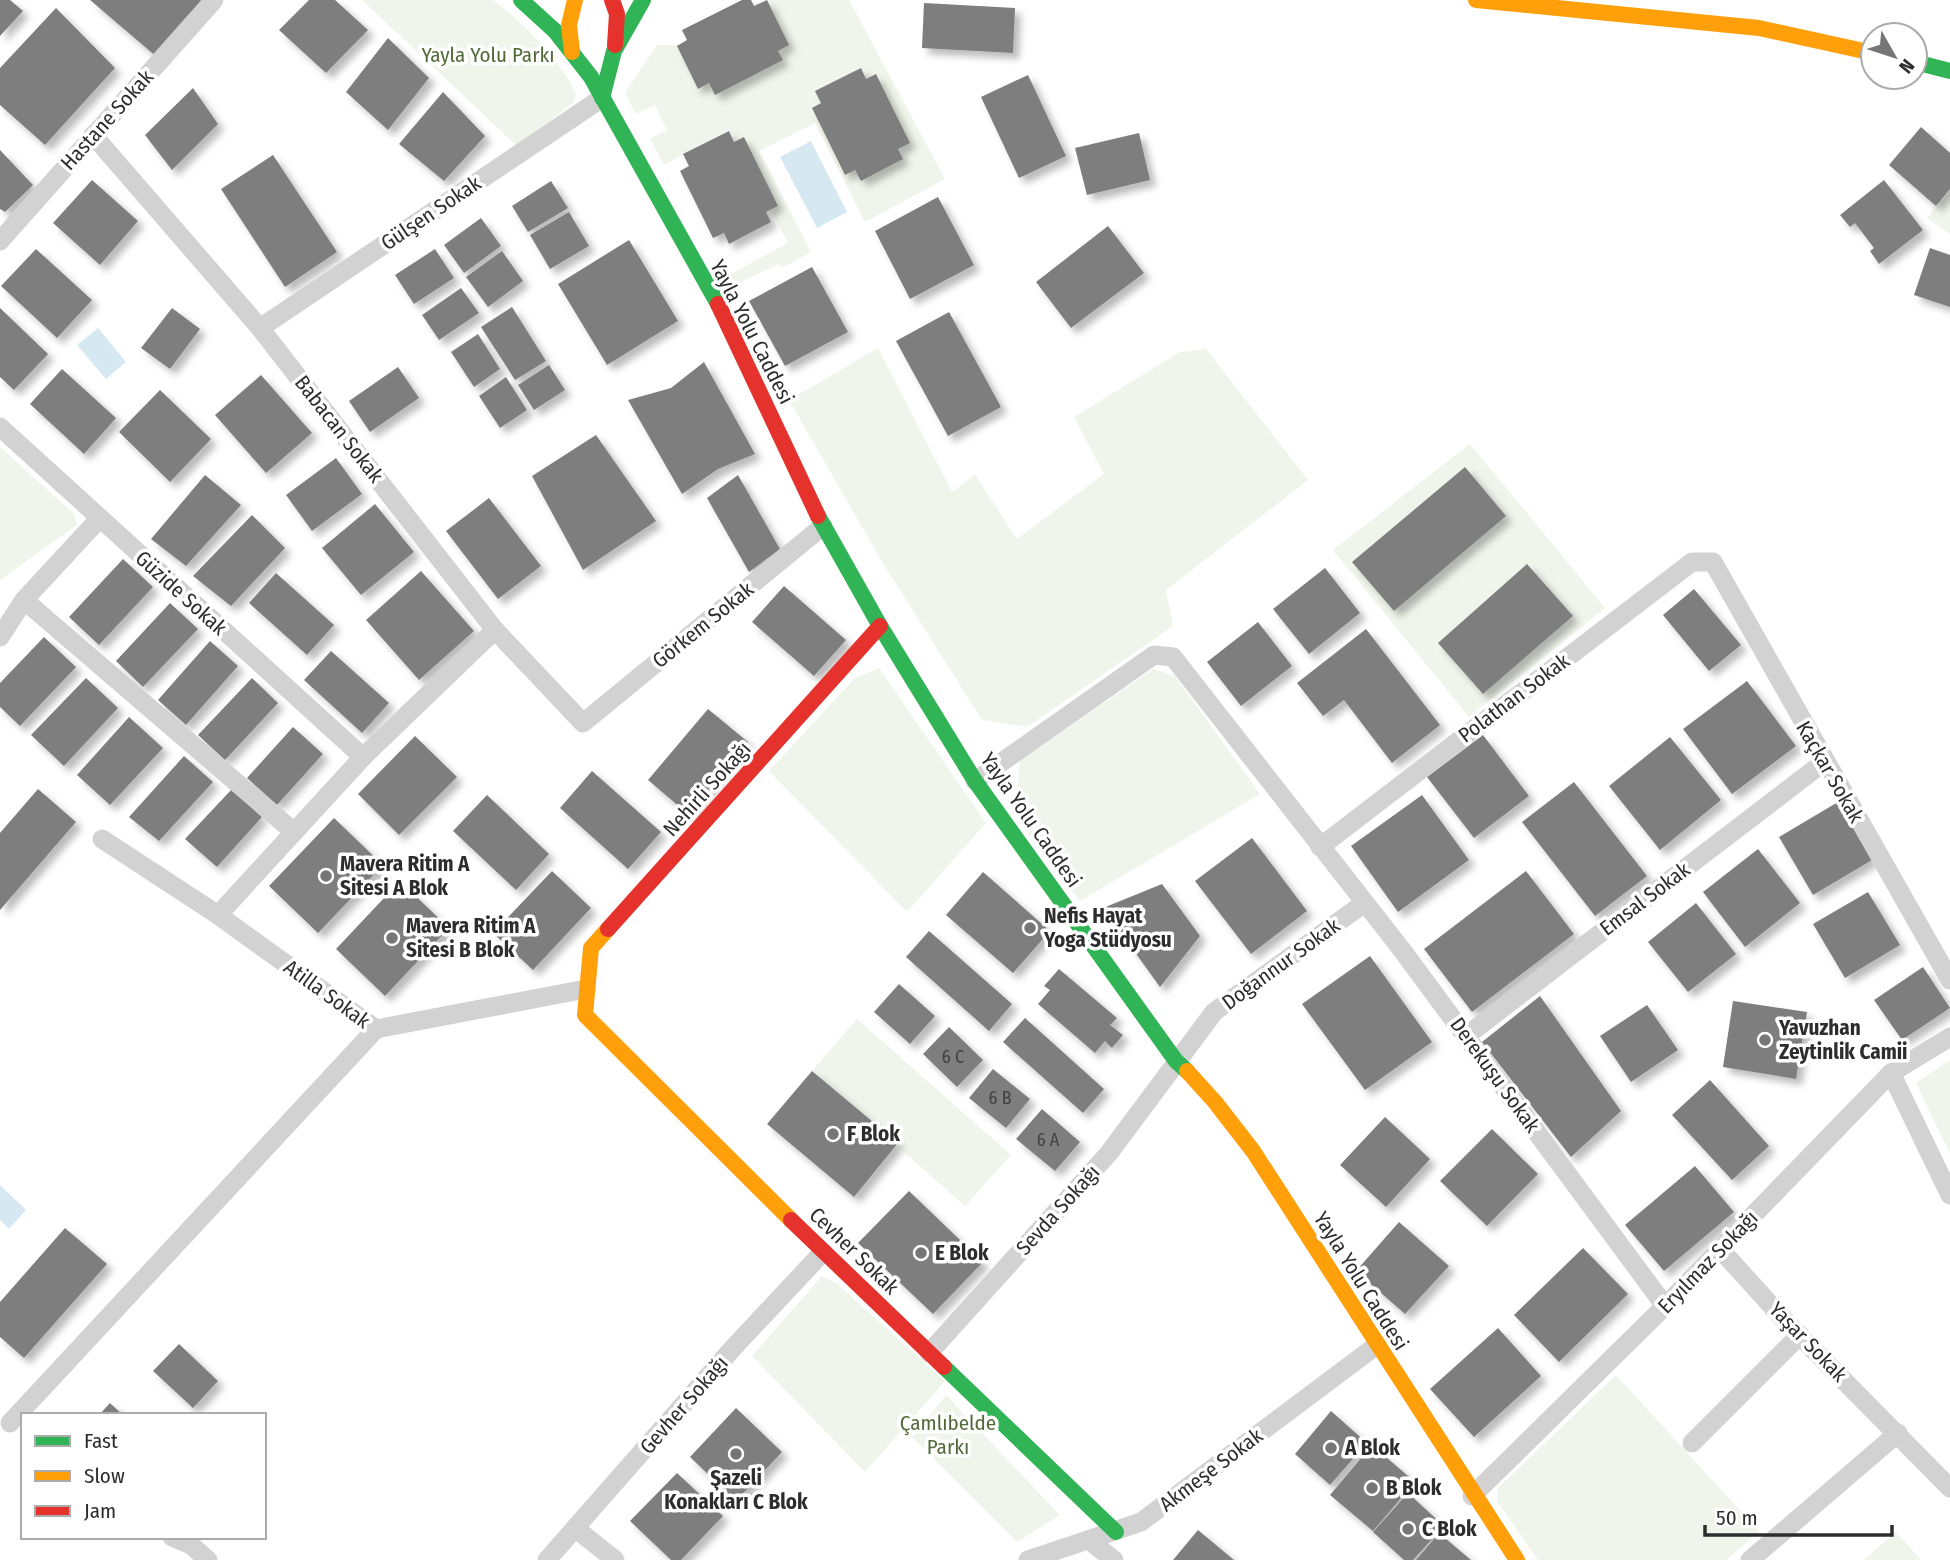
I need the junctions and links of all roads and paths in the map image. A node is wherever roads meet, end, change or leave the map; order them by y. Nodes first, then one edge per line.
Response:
1 (214, 0) edge
2 (521, 0) edge
3 (575, 0) edge
4 (612, 0) edge
5 (643, 0) edge
6 (1476, 0) edge
7 (1859, 50) edge
8 (614, 51) junction
9 (572, 52) junction
10 (1929, 66) edge
11 (1950, 71) edge
12 (602, 97) junction
13 (93, 135) junction
14 (0, 241) edge
15 (260, 328) junction
16 (0, 427) edge
17 (99, 519) junction
18 (823, 527) junction
19 (1713, 562) joint
20 (24, 600) junction
21 (880, 626) junction
22 (495, 630) junction
23 (0, 637) edge
24 (583, 723) joint
25 (363, 757) junction
26 (1824, 762) junction
27 (975, 780) junction
28 (295, 832) junction
29 (102, 839) dead end
30 (1320, 847) junction
31 (1363, 904) junction
32 (218, 915) junction
33 (1950, 980) edge
34 (586, 989) junction
35 (376, 1030) junction
36 (1466, 1036) junction
37 (1950, 1037) edge
38 (1176, 1061) junction
39 (1892, 1073) junction
40 (1950, 1195) edge
41 (1720, 1249) junction
42 (823, 1252) junction
43 (1665, 1306) junction
44 (1800, 1335) junction
45 (1377, 1345) junction
46 (929, 1353) junction
47 (11, 1423) edge
48 (1898, 1433) junction
49 (1692, 1443) dead end
50 (1950, 1488) edge
51 (1472, 1496) junction
52 (575, 1528) junction
53 (1116, 1532) junction
54 (177, 1539) edge
55 (1090, 1541) junction
56 (208, 1560) edge
57 (547, 1560) edge
58 (615, 1560) edge
59 (1028, 1560) edge
60 (1114, 1560) edge
61 (1517, 1560) edge
62 (1750, 1560) edge

1 - 13 street, Hastane Sokak
2 - 9 street, Yayla Yolu Caddesi
3 - 9 street
4 - 8 street
5 - 8 street
6 - 7 street
8 - 12 street
9 - 12 street, Yayla Yolu Caddesi
10 - 11 street
12 - 15 street, Gülşen Sokak
12 - 18 street, Yayla Yolu Caddesi
13 - 14 street, Hastane Sokak
13 - 15 street, Babacan Sokak
15 - 22 street, Babacan Sokak
16 - 17 street, Güzide Sokak
17 - 20 street
17 - 25 street, Güzide Sokak
18 - 21 street, Yayla Yolu Caddesi
18 - 24 street, Görkem Sokak
19 - 26 street, Kaçkar Sokak
19 - 30 street, Polathan Sokak
20 - 23 street
20 - 28 street
21 - 27 street, Yayla Yolu Caddesi
21 - 34 street, Nehirli Sokağı
22 - 24 street, Babacan Sokak
22 - 25 street
25 - 28 street
26 - 33 street, Kaçkar Sokak
26 - 36 street, Emsal Sokak
27 - 30 street, Derekuşu Sokak
27 - 38 street, Yayla Yolu Caddesi
28 - 32 street
29 - 32 street, Atilla Sokak
30 - 31 street, Derekuşu Sokak
31 - 36 street, Derekuşu Sokak
31 - 38 street, Doğannur Sokak
32 - 35 street, Atilla Sokak
34 - 35 street, Atilla Sokak
34 - 42 street, Cevher Sokak
35 - 47 street
36 - 43 street, Derekuşu Sokak
37 - 39 street, Eryılmaz Sokağı
38 - 45 street, Yayla Yolu Caddesi
38 - 46 street, Sevda Sokağı
39 - 40 street
39 - 41 street, Eryılmaz Sokağı
41 - 43 street, Eryılmaz Sokağı
41 - 44 street, Yaşar Sokak
42 - 46 street, Cevher Sokak
42 - 52 street, Gevher Sokağı
43 - 51 street, Eryılmaz Sokağı
44 - 48 street, Yaşar Sokak
44 - 49 street
45 - 51 street, Yayla Yolu Caddesi
45 - 53 street, Akmeşe Sokak
46 - 53 street, Cevher Sokak
48 - 50 street, Yaşar Sokak
48 - 62 street
51 - 61 street, Yayla Yolu Caddesi
52 - 57 street, Gevher Sokağı
52 - 58 street
53 - 55 street, Akmeşe Sokak
54 - 56 street
55 - 59 street, Akmeşe Sokak
55 - 60 street

